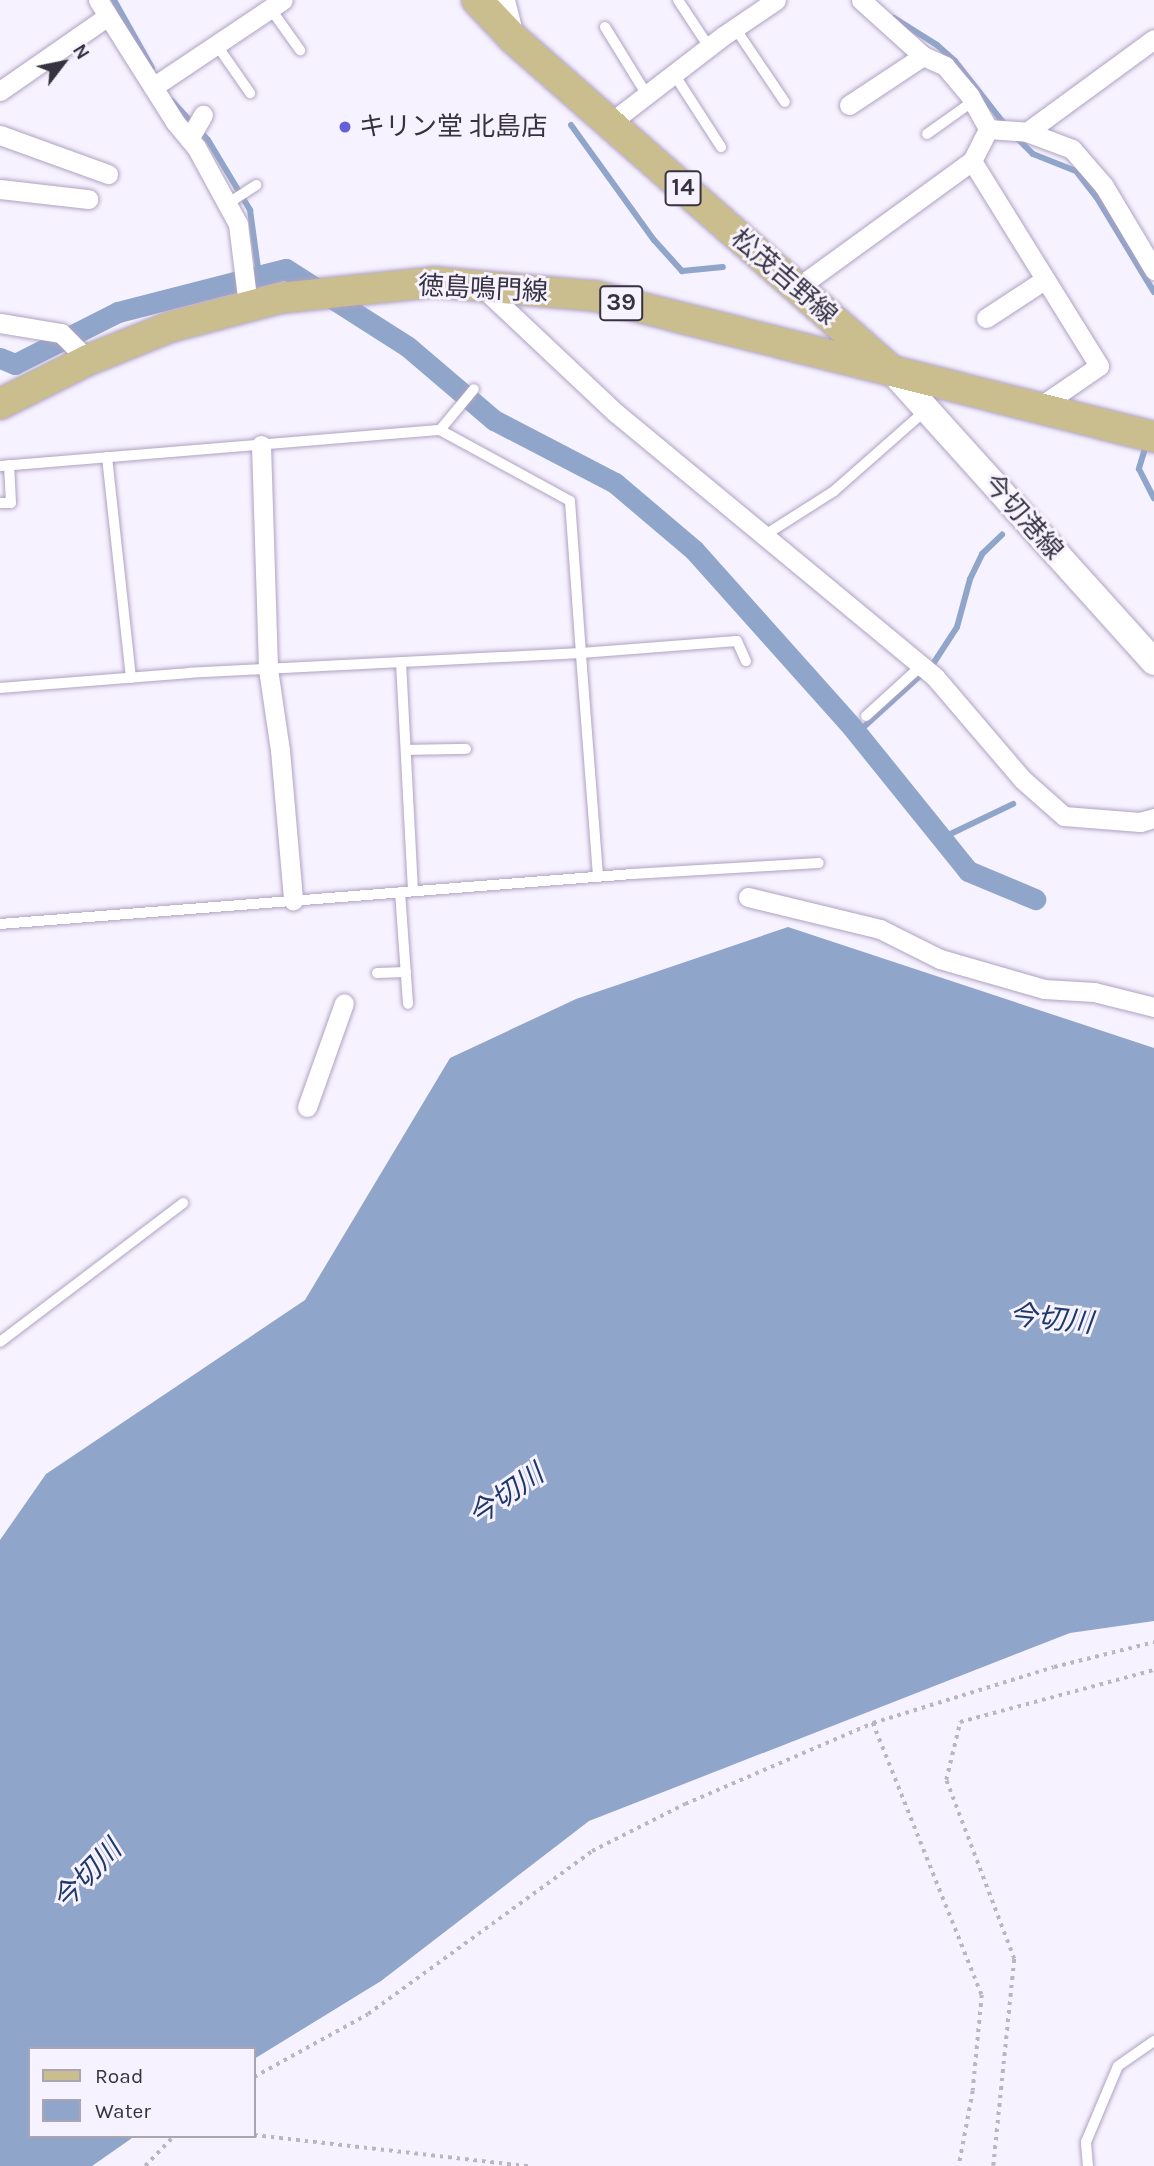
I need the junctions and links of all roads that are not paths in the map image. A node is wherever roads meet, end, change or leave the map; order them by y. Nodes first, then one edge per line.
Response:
1 (477, 0) edge
2 (505, 0) edge
3 (678, 0) edge
4 (776, 0) edge
5 (861, 0) edge
6 (276, 4) edge
7 (103, 8) edge
8 (605, 27) dead end
9 (735, 28) junction
10 (1154, 39) edge
11 (515, 40) junction
12 (216, 44) junction
13 (709, 47) junction
14 (300, 50) dead end
15 (923, 56) junction
16 (674, 74) junction
17 (153, 87) junction
18 (0, 92) edge
19 (250, 93) dead end
20 (647, 95) junction
21 (785, 102) dead end
22 (972, 102) junction
23 (849, 105) dead end
24 (203, 115) dead end
25 (610, 123) junction
26 (988, 129) junction
27 (1027, 132) junction
28 (927, 134) dead end
29 (0, 135) edge
30 (189, 139) junction
31 (721, 148) dead end
32 (972, 161) junction
33 (108, 174) dead end
34 (256, 185) dead end
35 (0, 189) edge
36 (88, 200) dead end
37 (227, 204) junction
38 (1154, 270) edge
39 (1044, 280) junction
40 (481, 286) junction
41 (797, 289) junction
42 (248, 306) junction
43 (985, 318) dead end
44 (0, 323) edge
45 (89, 360) junction
46 (893, 372) junction
47 (474, 389) dead end
48 (0, 404) edge
49 (1038, 408) junction
50 (926, 410) junction
51 (440, 430) junction
52 (1154, 436) edge
53 (261, 445) junction
54 (107, 457) junction
55 (5, 466) edge
56 (0, 503) edge
57 (765, 535) junction
58 (581, 653) junction
59 (746, 661) dead end
60 (401, 662) junction
61 (1154, 662) edge
62 (922, 666) junction
63 (268, 669) junction
64 (131, 678) junction
65 (0, 688) edge
66 (866, 716) dead end
67 (466, 749) dead end
68 (406, 750) junction
69 (1154, 818) edge
70 (819, 863) dead end
71 (598, 876) junction
72 (413, 891) junction
73 (400, 892) junction
74 (748, 897) dead end
75 (293, 900) junction
76 (0, 924) edge
77 (406, 972) junction
78 (377, 973) dead end
79 (344, 1003) dead end
80 (408, 1004) dead end
81 (1154, 1007) edge
82 (307, 1107) dead end
83 (183, 1203) dead end
84 (0, 1342) edge
85 (1154, 2041) edge
86 (1088, 2166) edge

1 - 11 main road, 松茂吉野線 / 14
2 - 11 street
3 - 13 lane
4 - 9 street
5 - 15 street
6 - 12 street
6 - 14 lane
7 - 17 street
7 - 18 street
8 - 20 lane
9 - 13 street
9 - 21 lane
10 - 27 street
11 - 25 main road, 松茂吉野線 / 14
12 - 17 street
12 - 19 lane
13 - 16 street
15 - 22 street
15 - 23 street
16 - 20 street
16 - 31 lane
17 - 30 street
20 - 25 street
22 - 26 street
22 - 28 lane
24 - 30 street
25 - 41 main road, 松茂吉野線 / 14
26 - 27 street
26 - 32 street
27 - 38 street
29 - 33 street
30 - 37 street
32 - 39 street
32 - 41 street
34 - 37 lane
35 - 36 street
37 - 42 street
39 - 43 street
39 - 49 street
40 - 42 main road, 徳島鳴門線 / 39
40 - 46 main road, 徳島鳴門線 / 39
40 - 57 street
41 - 46 main road, 松茂吉野線 / 14
42 - 45 main road, 徳島鳴門線 / 39
44 - 45 street
45 - 48 main road, 徳島鳴門線 / 39
46 - 49 main road, 松茂吉野線 / 14
46 - 50 main road, 今切港線
47 - 51 lane
49 - 52 main road, 松茂吉野線 / 14
50 - 57 lane
50 - 61 main road, 今切港線
51 - 53 lane
51 - 58 lane
53 - 54 lane
53 - 63 street
54 - 55 lane
54 - 64 lane
55 - 56 lane
57 - 62 street
58 - 59 lane
58 - 60 lane
58 - 71 lane
60 - 63 lane
60 - 68 lane
62 - 66 lane
62 - 69 street
63 - 64 lane
63 - 75 street
64 - 65 lane
67 - 68 lane
68 - 72 lane
70 - 71 lane
71 - 72 lane
72 - 73 lane
73 - 75 lane
73 - 77 lane
74 - 81 street
75 - 76 lane
77 - 78 lane
77 - 80 lane
79 - 82 street
83 - 84 lane
85 - 86 lane

